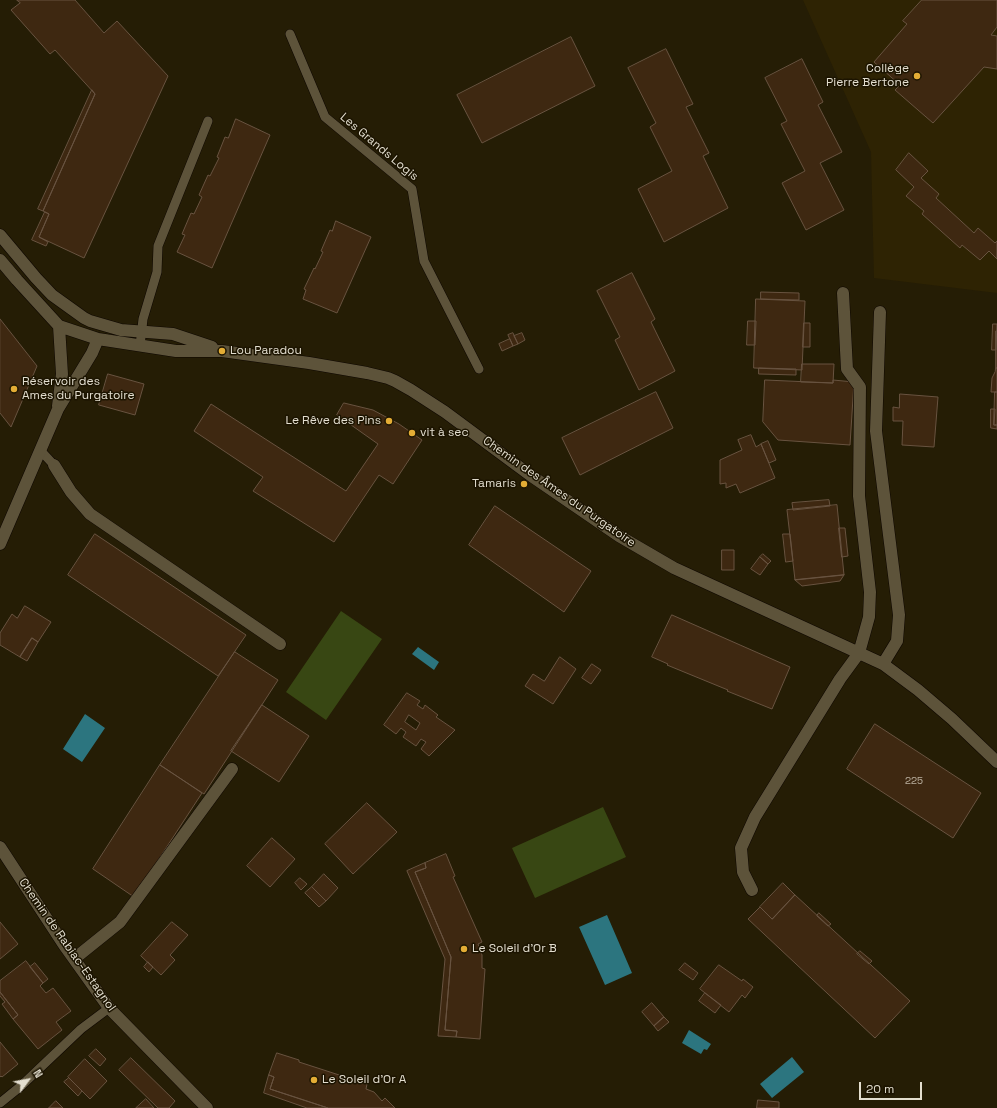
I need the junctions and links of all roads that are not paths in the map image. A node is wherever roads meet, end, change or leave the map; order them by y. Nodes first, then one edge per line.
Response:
1 (290, 34) dead end
2 (208, 121) dead end
3 (0, 235) edge
4 (0, 260) edge
5 (843, 293) dead end
6 (880, 312) dead end
7 (87, 320) junction
8 (59, 326) junction
9 (142, 331) junction
10 (98, 339) junction
11 (140, 346) junction
12 (222, 351) junction
13 (479, 369) dead end
14 (58, 409) junction
15 (40, 450) junction
16 (54, 465) joint
17 (0, 544) edge
18 (280, 644) dead end
19 (859, 653) junction
20 (883, 664) junction
21 (997, 762) edge
22 (232, 769) dead end
23 (0, 847) edge
24 (752, 890) dead end
25 (74, 959) junction
26 (109, 1008) junction
27 (0, 1103) edge
28 (207, 1108) edge

1 - 13 lane, Les Grands Logis
2 - 9 lane
3 - 7 street, Chemin des Âmes du Purgatoire
4 - 8 street, Chemin des Âmes du Purgatoire
5 - 19 street
6 - 20 street
7 - 8 street
7 - 9 street, Chemin des Âmes du Purgatoire
7 - 10 street
8 - 10 street, Chemin des Âmes du Purgatoire
8 - 14 street
9 - 11 lane
9 - 12 street, Chemin des Âmes du Purgatoire
10 - 11 street, Chemin des Âmes du Purgatoire
10 - 14 street
11 - 12 street, Chemin des Âmes du Purgatoire
12 - 19 street, Chemin des Âmes du Purgatoire
14 - 15 street
15 - 16 lane
15 - 17 street
16 - 18 street
19 - 20 street, Chemin des Âmes du Purgatoire
19 - 24 street
20 - 21 street, Chemin des Âmes du Purgatoire
22 - 25 street
23 - 25 street, Chemin de Rabiac-Estagnol
25 - 26 street, Chemin de Rabiac-Estagnol
26 - 27 lane
26 - 28 street, Chemin de Rabiac-Estagnol

